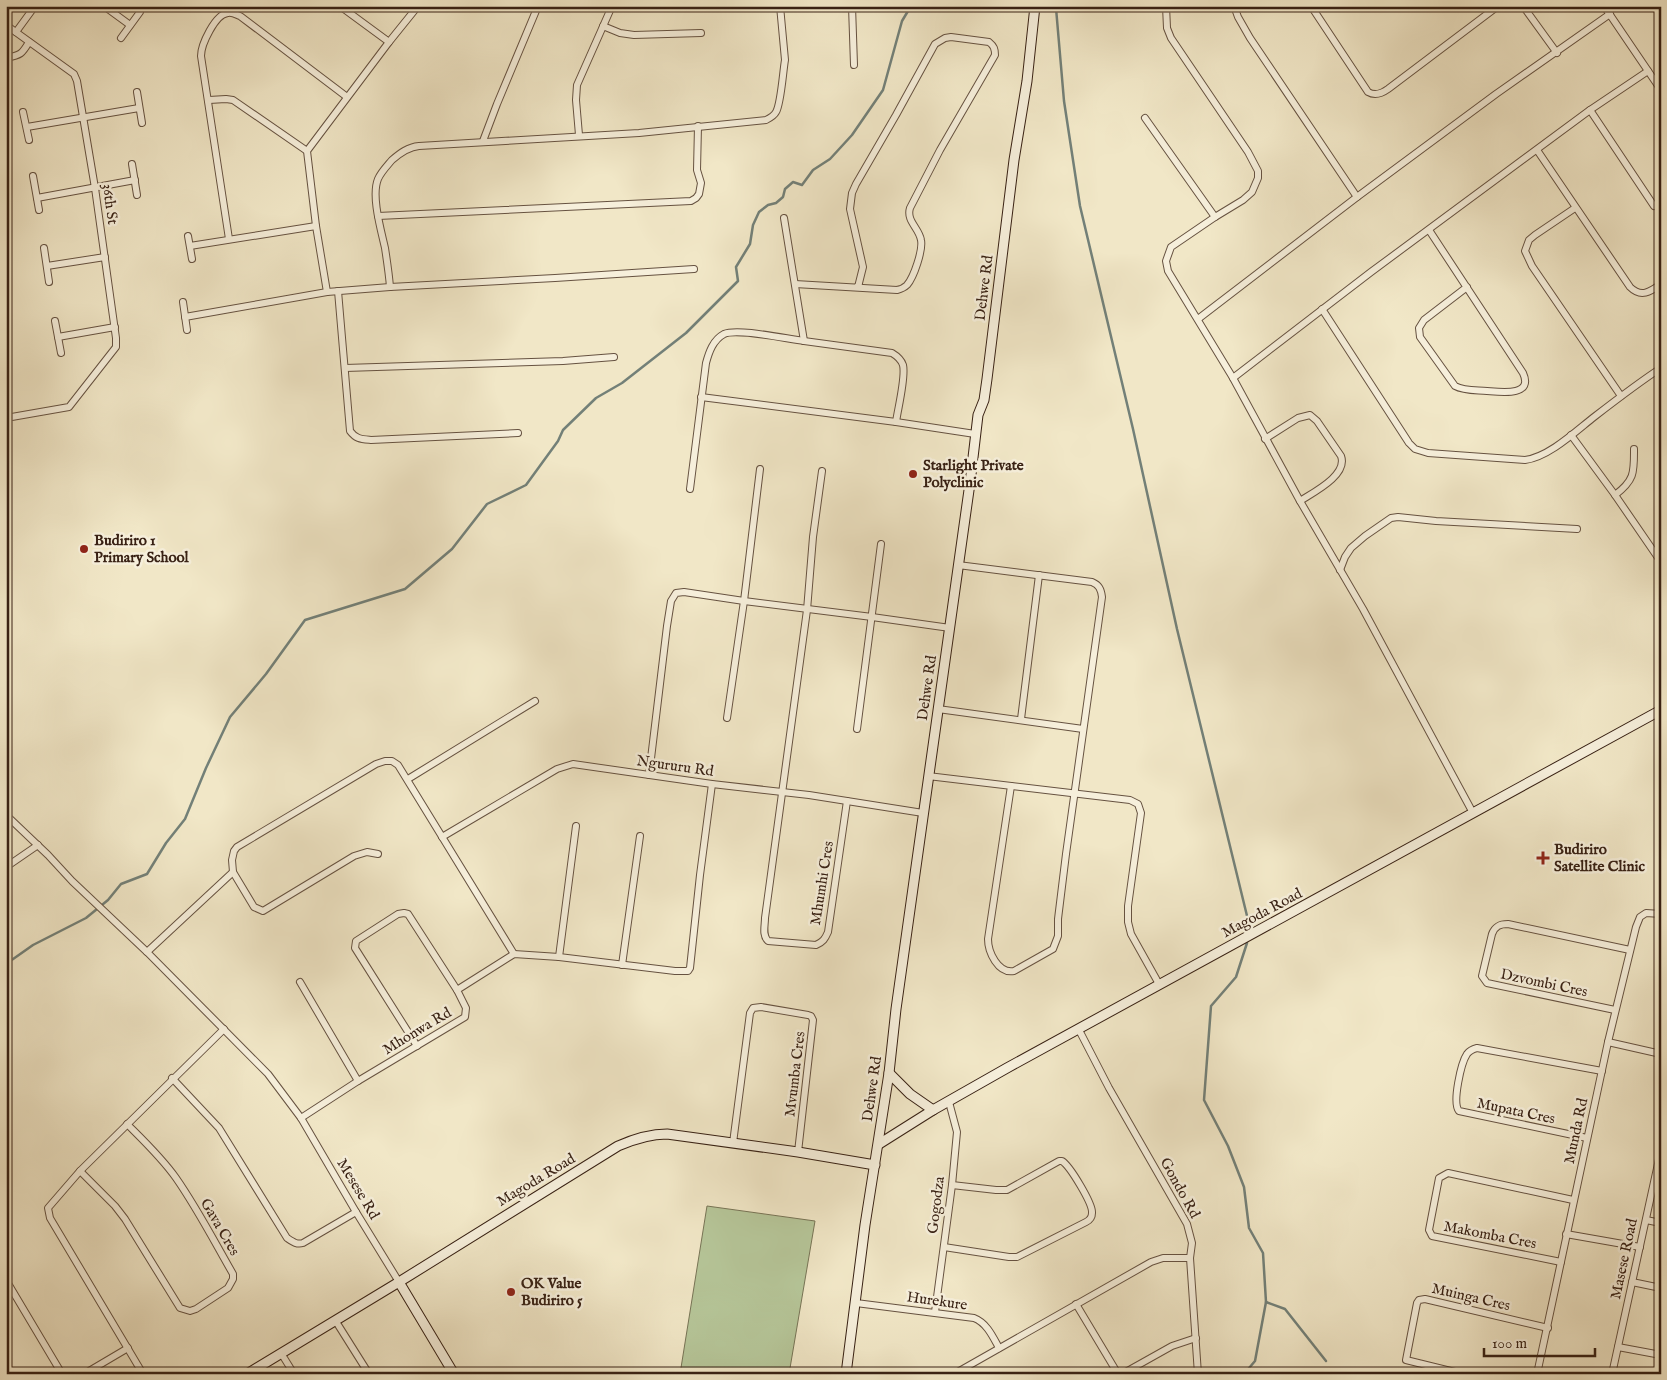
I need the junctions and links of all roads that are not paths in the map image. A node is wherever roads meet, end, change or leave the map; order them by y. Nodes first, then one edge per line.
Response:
1 (35, 6) edge
2 (104, 6) edge
3 (340, 6) edge
4 (418, 6) edge
5 (538, 6) edge
6 (612, 6) edge
7 (780, 6) edge
8 (852, 6) edge
9 (1034, 6) edge
10 (1166, 6) edge
11 (1234, 6) edge
12 (1311, 6) edge
13 (1498, 6) edge
14 (1523, 6) edge
15 (1604, 6) edge
16 (140, 12) dead end
17 (1610, 14) junction
18 (6, 25) edge
19 (130, 25) junction
20 (603, 26) junction
21 (16, 32) junction
22 (701, 33) dead end
23 (121, 38) dead end
24 (29, 42) junction
25 (388, 42) junction
26 (1557, 53) junction
27 (6, 58) edge
28 (854, 64) dead end
29 (1648, 71) junction
30 (1661, 90) edge
31 (137, 92) dead end
32 (347, 96) junction
33 (209, 100) junction
34 (139, 108) junction
35 (1590, 110) junction
36 (24, 112) dead end
37 (83, 117) junction
38 (1145, 118) dead end
39 (142, 124) dead end
40 (698, 126) junction
41 (27, 127) junction
42 (579, 136) junction
43 (29, 140) dead end
44 (483, 141) junction
45 (1537, 150) junction
46 (307, 151) junction
47 (132, 164) dead end
48 (33, 176) dead end
49 (135, 180) junction
50 (95, 188) junction
51 (137, 195) dead end
52 (1357, 197) junction
53 (37, 198) junction
54 (1654, 206) dead end
55 (1575, 208) junction
56 (39, 210) dead end
57 (378, 216) junction
58 (1215, 217) junction
59 (784, 218) dead end
60 (316, 226) junction
61 (1430, 230) junction
62 (188, 236) dead end
63 (229, 239) junction
64 (190, 246) junction
65 (44, 248) dead end
66 (105, 257) junction
67 (192, 259) dead end
68 (47, 266) junction
69 (694, 269) dead end
70 (49, 282) dead end
71 (795, 284) junction
72 (1661, 284) edge
73 (390, 287) junction
74 (858, 287) junction
75 (1467, 288) junction
76 (338, 291) junction
77 (328, 292) junction
78 (183, 302) dead end
79 (1322, 309) junction
80 (186, 317) junction
81 (1198, 319) junction
82 (54, 321) dead end
83 (115, 327) junction
84 (187, 330) dead end
85 (58, 337) junction
86 (804, 341) junction
87 (61, 353) dead end
88 (6, 357) edge
89 (614, 357) dead end
90 (345, 368) junction
91 (1661, 368) edge
92 (8, 370) dead end
93 (1233, 378) junction
94 (1621, 396) junction
95 (701, 397) junction
96 (6, 418) edge
97 (896, 422) junction
98 (518, 433) dead end
99 (975, 434) junction
100 (1572, 435) junction
101 (1265, 438) junction
102 (1634, 449) dead end
103 (760, 469) dead end
104 (822, 471) dead end
105 (690, 489) dead end
106 (1615, 495) junction
107 (1300, 501) junction
108 (1576, 529) dead end
109 (882, 544) dead end
110 (1661, 562) edge
111 (958, 566) junction
112 (1340, 570) junction
113 (1039, 575) junction
114 (744, 601) junction
115 (807, 610) junction
116 (872, 617) junction
117 (950, 628) junction
118 (534, 701) dead end
119 (938, 709) junction
120 (1661, 710) edge
121 (727, 718) dead end
122 (1021, 719) junction
123 (857, 729) dead end
124 (1083, 729) junction
125 (649, 775) junction
126 (928, 776) junction
127 (408, 779) junction
128 (712, 784) junction
129 (1011, 786) junction
130 (782, 793) junction
131 (1074, 794) junction
132 (847, 801) junction
133 (923, 813) junction
134 (1473, 813) junction
135 (6, 815) edge
136 (576, 826) dead end
137 (640, 836) dead end
138 (442, 837) junction
139 (38, 845) junction
140 (378, 854) dead end
141 (6, 867) edge
142 (233, 872) junction
143 (1661, 914) edge
144 (1630, 950) junction
145 (147, 952) junction
146 (514, 954) junction
147 (559, 957) junction
148 (622, 965) junction
149 (300, 982) dead end
150 (1159, 984) junction
151 (457, 990) junction
152 (1615, 1010) junction
153 (224, 1029) junction
154 (1079, 1030) junction
155 (1608, 1042) junction
156 (417, 1046) junction
157 (1661, 1054) edge
158 (1602, 1071) junction
159 (889, 1074) junction
160 (172, 1078) junction
161 (358, 1081) junction
162 (949, 1102) junction
163 (933, 1110) junction
164 (301, 1118) junction
165 (127, 1124) junction
166 (1587, 1138) junction
167 (734, 1143) junction
168 (879, 1144) junction
169 (798, 1152) junction
170 (1660, 1154) edge
171 (875, 1165) junction
172 (80, 1171) junction
173 (952, 1185) junction
174 (1573, 1200) junction
175 (356, 1212) junction
176 (1646, 1220) junction
177 (1661, 1223) edge
178 (1566, 1234) junction
179 (944, 1247) junction
180 (1640, 1247) junction
181 (1190, 1258) junction
182 (1561, 1262) junction
183 (6, 1280) edge
184 (399, 1282) junction
185 (1632, 1282) junction
186 (1661, 1288) edge
187 (856, 1303) junction
188 (1076, 1304) junction
189 (935, 1312) junction
190 (335, 1320) junction
191 (1548, 1328) junction
192 (1196, 1338) junction
193 (1618, 1347) junction
194 (128, 1348) junction
195 (999, 1348) junction
196 (281, 1353) junction
197 (1661, 1355) edge
198 (848, 1373) edge
199 (62, 1374) edge
200 (84, 1374) edge
201 (143, 1374) edge
202 (246, 1374) edge
203 (294, 1374) edge
204 (369, 1374) edge
205 (454, 1374) edge
206 (954, 1374) edge
207 (1118, 1374) edge
208 (1122, 1374) edge
209 (1198, 1374) edge
210 (1464, 1374) edge
211 (1537, 1374) edge
212 (1612, 1374) edge

1 - 21 street
2 - 19 street
3 - 25 street
4 - 25 street
5 - 44 street
6 - 20 street
7 - 40 street
8 - 28 street
9 - 99 street, Dehwe Rd
10 - 58 street
11 - 52 street
12 - 13 street
14 - 26 street
15 - 17 street
16 - 19 street
17 - 26 street
17 - 29 street
18 - 21 street, 36th St
19 - 23 street
20 - 22 street
20 - 42 street
21 - 24 street, 36th St
24 - 27 street
24 - 37 street, 36th St
25 - 32 street
26 - 52 street
29 - 30 street
29 - 35 street
31 - 34 street
32 - 33 street
32 - 46 street
33 - 46 street
33 - 63 street
34 - 37 street
34 - 39 street
35 - 45 street
35 - 54 street
36 - 41 street
37 - 41 street
37 - 50 street, 36th St
38 - 58 street
40 - 42 street
40 - 57 street
41 - 43 street
42 - 44 street
44 - 57 street
45 - 55 street
45 - 61 street
46 - 60 street
47 - 49 street
48 - 53 street
49 - 50 street
49 - 51 street
50 - 53 street
50 - 66 street, 36th St
52 - 81 street
53 - 56 street
55 - 72 street
55 - 94 street
57 - 73 street
58 - 81 street
59 - 71 street
60 - 63 street
60 - 77 street
61 - 75 street
61 - 79 street
62 - 64 street
63 - 64 street
64 - 67 street
65 - 68 street
66 - 68 street
66 - 83 street, 36th St
68 - 70 street
69 - 73 street
71 - 74 street
71 - 86 street
73 - 76 street
74 - 74 street
75 - 75 street
76 - 77 street
76 - 90 street
77 - 80 street
78 - 80 street
79 - 93 street
79 - 100 street
80 - 84 street
81 - 93 street
82 - 85 street
83 - 85 street
83 - 96 street, 36th St
85 - 87 street
86 - 95 street
86 - 97 street
88 - 92 street
89 - 90 street
90 - 98 street
91 - 94 street
93 - 101 street
94 - 100 street
95 - 97 street
95 - 105 street
97 - 99 street
99 - 111 street, Dehwe Rd
100 - 106 street
101 - 107 street
101 - 107 street
102 - 106 street
103 - 114 street
104 - 115 street
106 - 110 street
107 - 112 street
108 - 112 street
109 - 116 street
111 - 113 street
111 - 117 street, Dehwe Rd
112 - 134 street
113 - 122 street
113 - 124 street
114 - 115 street
114 - 121 street
114 - 125 street
115 - 116 street
115 - 130 street
116 - 117 street
116 - 123 street
117 - 119 street, Dehwe Rd
118 - 127 street
119 - 122 street
119 - 126 street, Dehwe Rd
120 - 134 street, Magoda Road
122 - 124 street
124 - 131 street
125 - 128 street, Ngururu Rd
125 - 138 street, Ngururu Rd
126 - 129 street
126 - 133 street, Dehwe Rd
127 - 138 street
127 - 142 street
128 - 130 street, Ngururu Rd
128 - 148 street
129 - 131 street
129 - 131 street
130 - 132 street, Ngururu Rd
130 - 132 street, Mhumhi Cres
131 - 150 street
132 - 133 street, Ngururu Rd
133 - 159 street, Dehwe Rd
134 - 150 street, Magoda Road
135 - 139 street, Mesese Rd
136 - 147 street
137 - 148 street
138 - 146 street
139 - 141 street
139 - 145 street, Mesese Rd
140 - 142 street
142 - 145 street
143 - 144 street, Munda Rd
144 - 152 street, Munda Rd
144 - 152 street, Dzvombi Cres
145 - 153 street, Mesese Rd
146 - 147 street
146 - 151 street, Mhonwa Rd
147 - 148 street
149 - 161 street
150 - 154 street, Magoda Road
151 - 156 street, Mhonwa Rd
151 - 156 street
152 - 155 street, Munda Rd
153 - 160 street
153 - 164 street, Mesese Rd
154 - 162 street, Magoda Road
154 - 181 street, Gondo Rd
155 - 157 street
155 - 158 street, Munda Rd
156 - 161 street, Mhonwa Rd
158 - 166 street, Munda Rd
158 - 166 street, Mupata Cres
159 - 163 street
159 - 168 street, Dehwe Rd
160 - 165 street
160 - 175 street
161 - 164 street, Mhonwa Rd
162 - 163 street, Magoda Road
162 - 173 street, Gogodza
163 - 168 street, Magoda Road
164 - 175 street, Mesese Rd
165 - 172 street
165 - 172 street, Gava Cres
166 - 174 street, Munda Rd
167 - 169 street, Magoda Road
167 - 169 street, Mvumba Cres
167 - 184 street, Magoda Road
168 - 171 street, Dehwe Rd
169 - 171 street, Magoda Road
170 - 176 street, Masese Road
171 - 187 street, Dehwe Rd
172 - 194 street
173 - 179 street, Gogodza
173 - 179 street
174 - 178 street, Munda Rd
174 - 182 street, Makomba Cres
175 - 184 street, Mesese Rd
176 - 177 street
176 - 180 street, Masese Road
178 - 180 street
178 - 182 street, Munda Rd
179 - 189 street, Gogodza
180 - 185 street, Masese Road
181 - 188 street
181 - 192 street, Gondo Rd
182 - 191 street, Munda Rd
183 - 199 street
184 - 190 street, Magoda Road
184 - 205 street, Mesese Rd
185 - 186 street
185 - 193 street, Masese Road
187 - 189 street, Hurekure
187 - 198 street, Dehwe Rd
188 - 195 street
188 - 207 street
189 - 195 street, Hurekure
190 - 196 street, Magoda Road
190 - 204 street
191 - 210 street, Muinga Cres
191 - 211 street, Munda Rd
192 - 208 street
192 - 209 street, Gondo Rd
193 - 197 street
193 - 212 street, Masese Road
194 - 200 street
194 - 201 street
195 - 206 street
196 - 202 street, Magoda Road
196 - 203 street

